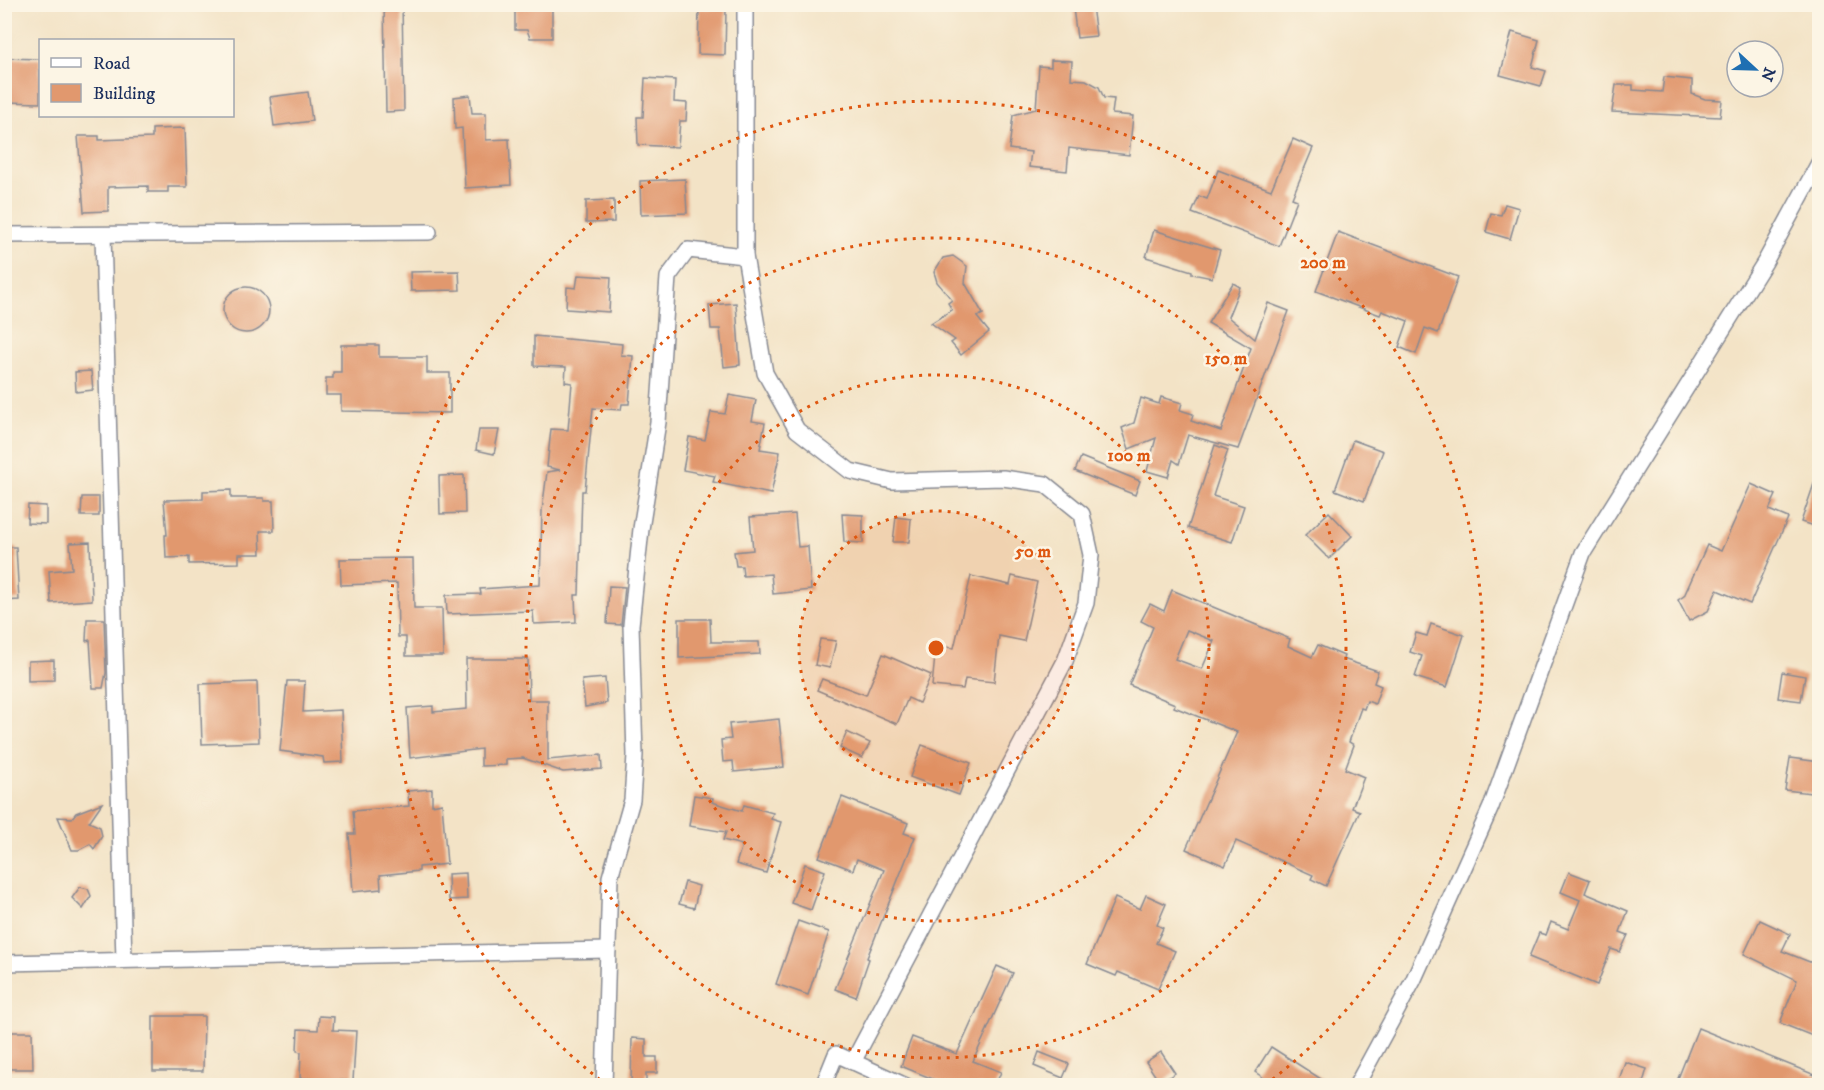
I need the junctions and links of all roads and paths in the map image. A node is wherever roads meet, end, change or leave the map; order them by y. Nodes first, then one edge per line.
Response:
1 (745, 4) edge
2 (1820, 161) edge
3 (429, 232) dead end
4 (103, 234) junction
5 (4, 235) edge
6 (745, 256) junction
7 (608, 950) junction
8 (124, 960) junction
9 (4, 963) edge
10 (853, 1062) junction
11 (604, 1086) edge
12 (823, 1086) edge
13 (906, 1086) edge
14 (1356, 1086) edge

1 - 6 street
2 - 14 street
3 - 4 street
4 - 5 street
4 - 8 street
6 - 7 street
6 - 10 street
7 - 8 street
7 - 11 street
8 - 9 street
10 - 12 street
10 - 13 street

